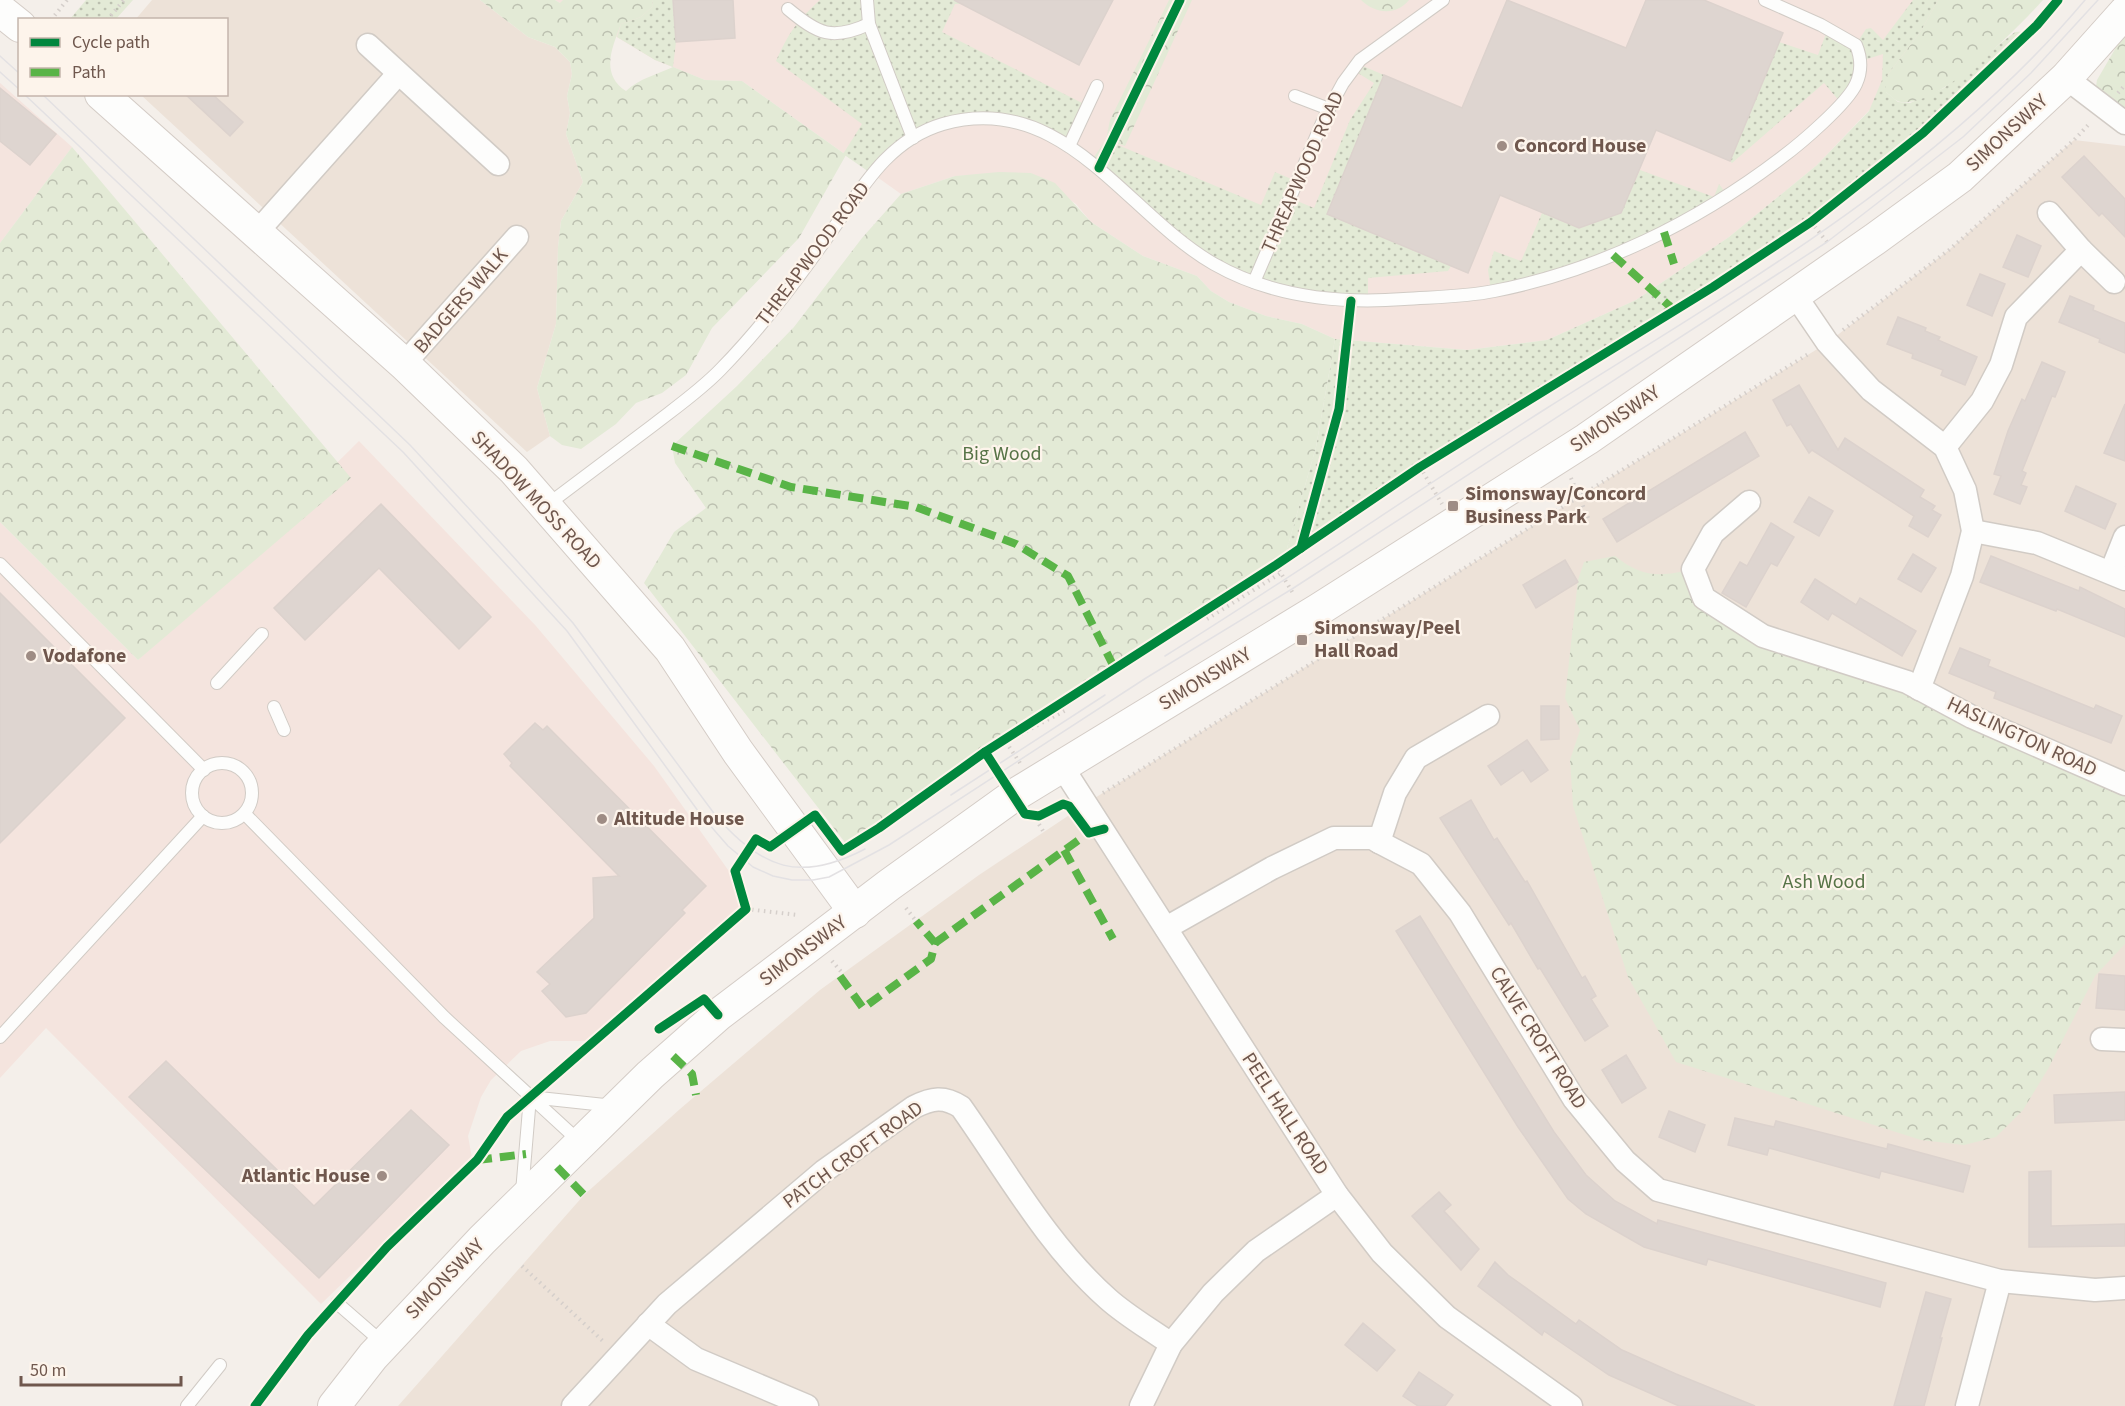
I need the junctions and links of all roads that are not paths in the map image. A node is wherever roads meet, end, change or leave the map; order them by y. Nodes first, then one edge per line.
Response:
1 (867, 0) edge
2 (1443, 0) edge
3 (1765, 0) edge
4 (788, 9) dead end
5 (0, 10) edge
6 (2125, 12) edge
7 (18, 24) edge
8 (869, 24) junction
9 (368, 45) dead end
10 (398, 74) junction
11 (2066, 78) junction
12 (1097, 86) dead end
13 (103, 96) edge
14 (1295, 96) dead end
15 (1329, 109) junction
16 (2125, 123) edge
17 (913, 138) junction
18 (1069, 146) junction
19 (498, 164) dead end
20 (2049, 213) dead end
21 (258, 231) junction
22 (517, 237) dead end
23 (2081, 250) junction
24 (1254, 282) junction
25 (2114, 282) dead end
26 (1795, 295) junction
27 (404, 364) junction
28 (1945, 447) junction
29 (1749, 502) dead end
30 (545, 507) junction
31 (1974, 531) junction
32 (2125, 537) edge
33 (0, 564) edge
34 (2118, 575) edge
35 (262, 634) dead end
36 (216, 683) dead end
37 (1919, 689) junction
38 (274, 707) dead end
39 (1488, 716) dead end
40 (284, 730) dead end
41 (1061, 765) junction
42 (204, 770) junction
43 (2125, 784) edge
44 (244, 814) junction
45 (203, 816) junction
46 (1379, 842) junction
47 (855, 912) junction
48 (1166, 928) junction
49 (0, 1037) edge
50 (2102, 1039) dead end
51 (2125, 1040) edge
52 (530, 1097) junction
53 (619, 1106) junction
54 (581, 1143) junction
55 (1337, 1195) junction
56 (520, 1203) junction
57 (2000, 1281) junction
58 (2125, 1288) edge
59 (337, 1303) dead end
60 (648, 1324) junction
61 (384, 1344) junction
62 (1171, 1344) junction
63 (220, 1365) dead end
64 (187, 1406) edge
65 (334, 1406) edge
66 (573, 1406) edge
67 (807, 1406) edge
68 (1142, 1406) edge
69 (1571, 1406) edge
70 (1967, 1406) edge

1 - 8 lane
2 - 15 lane, THREAPWOOD ROAD
3 - 24 lane, THREAPWOOD ROAD
4 - 8 lane
5 - 7 street
6 - 11 street, SIMONSWAY
8 - 17 lane
9 - 10 street
10 - 19 street
10 - 21 street
11 - 16 street
11 - 26 street, SIMONSWAY
12 - 18 lane
13 - 21 street, SHADOW MOSS ROAD
14 - 15 lane
15 - 24 lane, THREAPWOOD ROAD
17 - 18 lane, THREAPWOOD ROAD
17 - 30 lane, THREAPWOOD ROAD
18 - 24 lane, THREAPWOOD ROAD
20 - 23 street
21 - 27 street, SHADOW MOSS ROAD
22 - 27 street, BADGERS WALK
23 - 25 street
23 - 28 street
26 - 28 street
26 - 41 street, SIMONSWAY
27 - 30 street, SHADOW MOSS ROAD
28 - 31 street
29 - 37 street, HASLINGTON ROAD
30 - 47 street, SHADOW MOSS ROAD
31 - 34 street
31 - 37 street
32 - 34 street
33 - 42 lane
35 - 36 lane
37 - 43 street, HASLINGTON ROAD
38 - 40 lane
39 - 46 street
41 - 47 street, SIMONSWAY
41 - 48 street, PEEL HALL ROAD
42 - 44 lane
42 - 45 lane
44 - 45 lane
44 - 52 lane
45 - 49 lane
46 - 48 street, CALVE CROFT ROAD
46 - 57 street, CALVE CROFT ROAD
47 - 53 street, SIMONSWAY
48 - 55 street, PEEL HALL ROAD
50 - 51 street
52 - 53 lane
52 - 54 lane
52 - 56 lane
53 - 54 street, SIMONSWAY
54 - 56 street, SIMONSWAY
55 - 62 street
55 - 69 street, PEEL HALL ROAD
56 - 61 street, SIMONSWAY
57 - 58 street, CALVE CROFT ROAD
57 - 70 street
59 - 61 lane
60 - 62 street, PATCH CROFT ROAD
60 - 66 street, PATCH CROFT ROAD
60 - 67 street
61 - 65 street, SIMONSWAY
62 - 68 street
63 - 64 lane

